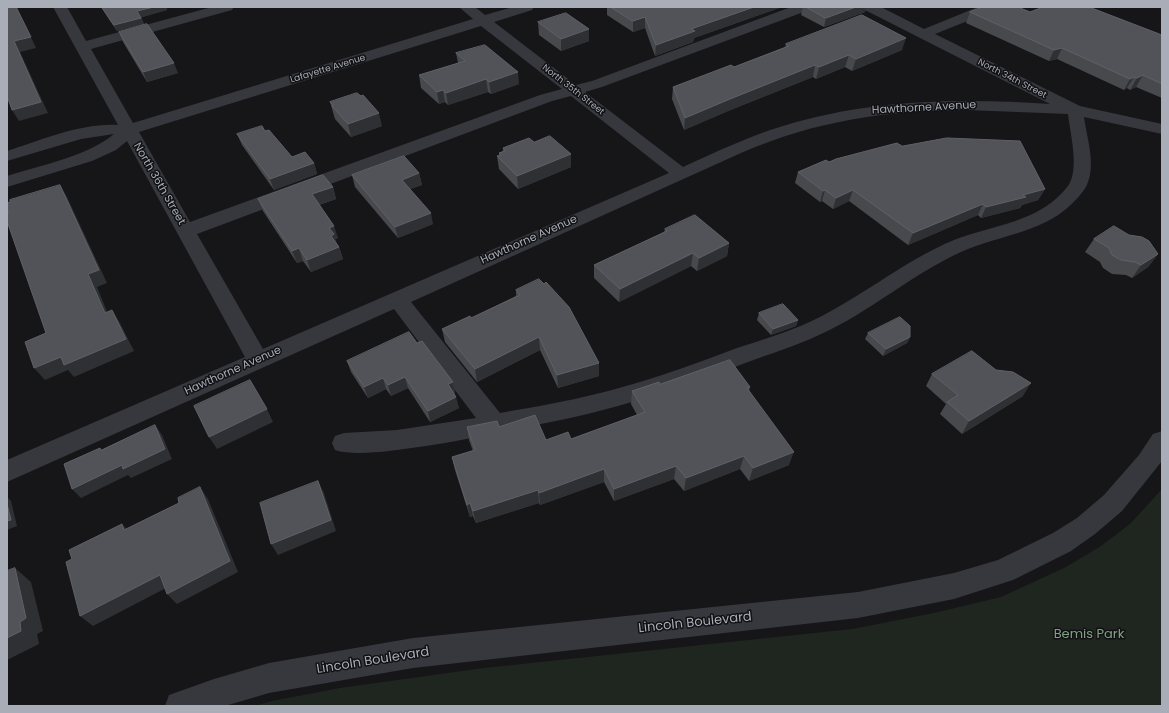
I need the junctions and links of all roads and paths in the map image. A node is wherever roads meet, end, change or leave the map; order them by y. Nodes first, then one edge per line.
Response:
1 (60, 7) edge
2 (226, 7) edge
3 (466, 7) edge
4 (527, 7) edge
5 (804, 7) edge
6 (870, 7) edge
7 (990, 7) edge
8 (483, 21) junction
9 (924, 34) junction
10 (82, 46) junction
11 (573, 90) junction
12 (1075, 110) junction
13 (128, 130) junction
14 (1162, 130) edge
15 (7, 156) edge
16 (681, 174) junction
17 (7, 182) edge
18 (185, 231) junction
19 (397, 299) junction
20 (258, 360) junction
21 (494, 424) junction
22 (1162, 441) edge
23 (344, 443) dead end
24 (7, 471) edge
25 (180, 706) edge

1 - 10 street, North 36th Street
2 - 10 street
3 - 8 street, North 35th Street
4 - 8 street, Lafayette Avenue
5 - 11 street
6 - 9 street, North 34th Street
7 - 9 street
8 - 11 street, North 35th Street
8 - 13 street, Lafayette Avenue
9 - 12 street, North 34th Street
10 - 13 street, North 36th Street
11 - 16 street, North 35th Street
11 - 18 street
12 - 14 street, North 34th Street
12 - 16 street, Hawthorne Avenue
12 - 21 street
13 - 15 street, Lafayette Avenue
13 - 17 street, Lafayette Avenue
13 - 18 street, North 36th Street
16 - 19 street, Hawthorne Avenue
18 - 20 street, North 36th Street
19 - 20 street, Hawthorne Avenue
19 - 21 street
20 - 24 street, Hawthorne Avenue
21 - 23 street
22 - 25 street, Lincoln Boulevard

